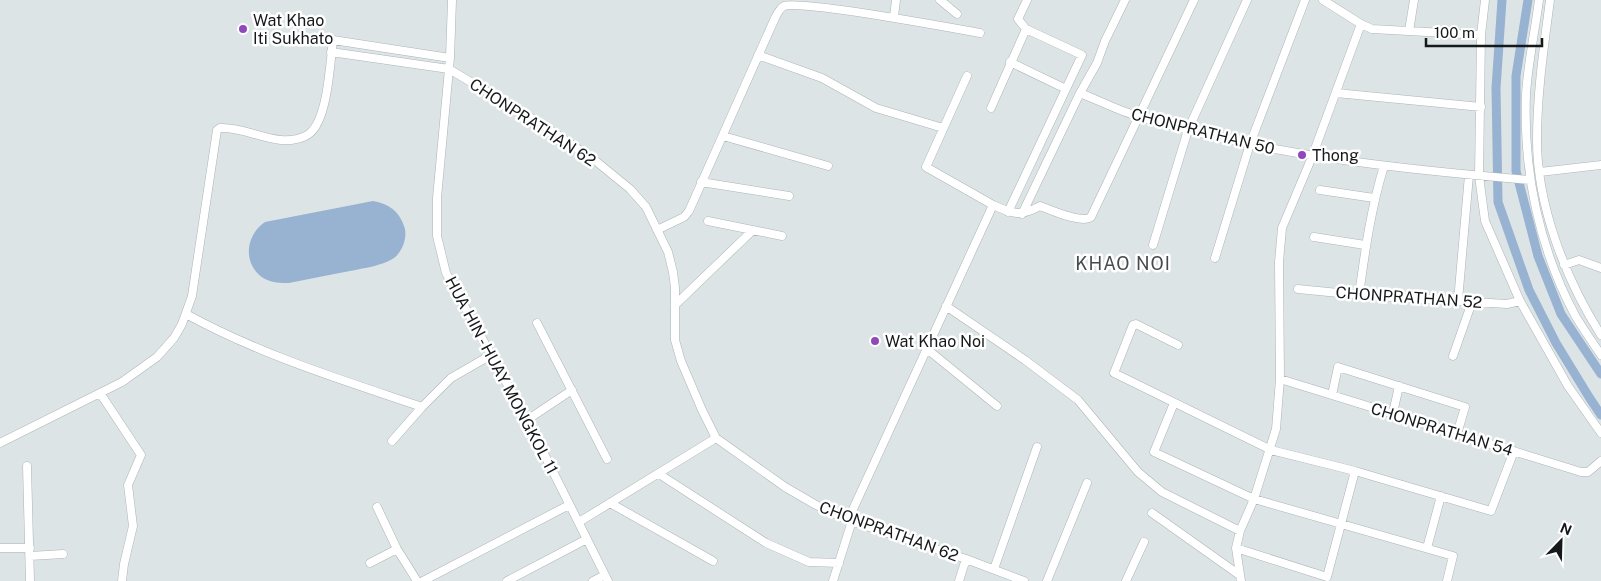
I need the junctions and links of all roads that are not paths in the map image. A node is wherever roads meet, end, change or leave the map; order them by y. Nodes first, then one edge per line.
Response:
1 (452, 0) edge
2 (896, 0) edge
3 (940, 0) edge
4 (1027, 0) edge
5 (1125, 0) edge
6 (1194, 0) edge
7 (1247, 0) edge
8 (1305, 0) edge
9 (1323, 0) edge
10 (1414, 0) edge
11 (1486, 0) edge
12 (1539, 0) edge
13 (1550, 0) edge
14 (957, 14) dead end
15 (894, 17) junction
16 (1361, 24) junction
17 (1026, 29) junction
18 (1409, 31) junction
19 (980, 32) dead end
20 (1481, 35) junction
21 (331, 52) junction
22 (758, 55) junction
23 (450, 58) junction
24 (1010, 62) junction
25 (449, 69) junction
26 (967, 76) dead end
27 (1066, 89) junction
28 (1080, 93) junction
29 (1336, 93) junction
30 (1481, 107) junction
31 (991, 108) dead end
32 (1138, 116) junction
33 (943, 128) junction
34 (1188, 130) junction
35 (723, 136) junction
36 (1250, 144) junction
37 (1312, 157) junction
38 (1601, 165) edge
39 (828, 166) dead end
40 (1384, 166) junction
41 (1540, 172) junction
42 (1469, 175) junction
43 (1479, 176) junction
44 (1530, 180) junction
45 (701, 182) junction
46 (1320, 190) dead end
47 (789, 196) dead end
48 (1374, 198) junction
49 (994, 205) junction
50 (1008, 212) junction
51 (1022, 214) junction
52 (708, 221) dead end
53 (657, 230) junction
54 (754, 230) junction
55 (782, 236) dead end
56 (1314, 237) dead end
57 (1153, 245) dead end
58 (1365, 245) junction
59 (1215, 258) dead end
60 (1564, 264) junction
61 (1601, 268) edge
62 (1298, 289) dead end
63 (1359, 295) junction
64 (1458, 300) junction
65 (1520, 301) junction
66 (1472, 302) junction
67 (675, 305) junction
68 (946, 306) junction
69 (186, 314) junction
70 (537, 323) dead end
71 (1601, 336) edge
72 (1178, 345) dead end
73 (927, 349) junction
74 (491, 355) junction
75 (1454, 356) dead end
76 (1601, 356) edge
77 (1280, 379) junction
78 (1399, 386) junction
79 (572, 390) junction
80 (100, 393) junction
81 (1332, 395) junction
82 (1174, 403) junction
83 (997, 406) dead end
84 (422, 407) junction
85 (1393, 413) junction
86 (527, 420) junction
87 (1601, 433) edge
88 (1457, 434) junction
89 (716, 438) junction
90 (392, 441) dead end
91 (0, 443) edge
92 (1036, 447) dead end
93 (1271, 450) junction
94 (1514, 451) junction
95 (606, 459) dead end
96 (1601, 461) edge
97 (26, 466) dead end
98 (1355, 471) junction
99 (659, 474) junction
100 (1087, 483) dead end
101 (1442, 496) junction
102 (1254, 499) junction
103 (610, 503) junction
104 (569, 505) junction
105 (377, 507) dead end
106 (1152, 513) dead end
107 (850, 521) junction
108 (579, 522) junction
109 (1341, 524) junction
110 (1240, 530) junction
111 (587, 539) junction
112 (1144, 542) dead end
113 (0, 548) edge
114 (1236, 548) junction
115 (1427, 548) junction
116 (398, 549) junction
117 (30, 552) junction
118 (63, 554) dead end
119 (966, 559) junction
120 (713, 561) dead end
121 (370, 563) dead end
122 (839, 563) junction
123 (994, 569) junction
124 (1240, 577) edge
125 (607, 578) edge
126 (30, 581) edge
127 (122, 581) edge
128 (417, 581) edge
129 (423, 581) edge
130 (507, 581) edge
131 (593, 581) edge
132 (833, 581) edge
133 (959, 581) edge
134 (1024, 581) edge
135 (1047, 581) edge
136 (1126, 581) edge
137 (1447, 581) edge

1 - 23 street, HUA HIN - HUAY MONGKOL 11
2 - 15 street
3 - 14 street
4 - 17 street
5 - 28 street
6 - 32 street
7 - 34 street
8 - 36 street
9 - 16 street
10 - 18 street
11 - 20 street
12 - 44 street
13 - 41 street
15 - 19 street
15 - 22 street
16 - 18 street
16 - 29 street
17 - 24 street
17 - 27 street
18 - 20 street
20 - 30 street
21 - 23 street
21 - 25 street
21 - 69 street
22 - 33 street
22 - 35 street
23 - 25 street, HUA HIN - HUAY MONGKOL 11
24 - 27 street
24 - 31 street
25 - 53 street, CHONPRATHAN 62
25 - 74 street, HUA HIN - HUAY MONGKOL 11
26 - 33 street
27 - 50 street
28 - 32 street, CHONPRATHAN 50
28 - 51 street
29 - 30 street
29 - 37 street
30 - 43 street
32 - 34 street, CHONPRATHAN 50
32 - 51 street
33 - 49 street
34 - 36 street, CHONPRATHAN 50
34 - 57 street
35 - 39 street
35 - 45 street
36 - 37 street, CHONPRATHAN 50
36 - 59 street
37 - 40 street, CHONPRATHAN 50
37 - 77 street
38 - 41 street
40 - 42 street, CHONPRATHAN 50
40 - 48 street
41 - 60 street
42 - 43 street, CHONPRATHAN 50
42 - 64 street
43 - 44 street, CHONPRATHAN 50
43 - 65 street
44 - 76 street
45 - 47 street
45 - 53 street
46 - 48 street
48 - 58 street
49 - 50 street
49 - 68 street
50 - 51 street
52 - 54 street
53 - 67 street, CHONPRATHAN 62
54 - 55 street
54 - 67 street
56 - 58 street
58 - 63 street
60 - 61 street
60 - 71 street
62 - 63 street, CHONPRATHAN 52
63 - 64 street, CHONPRATHAN 52
64 - 66 street, CHONPRATHAN 52
65 - 66 street, CHONPRATHAN 52
65 - 87 street
66 - 75 street
67 - 89 street, CHONPRATHAN 62
68 - 73 street
68 - 110 street
69 - 80 street
69 - 84 street
70 - 79 street
72 - 82 street
73 - 83 street
73 - 107 street
74 - 84 street
74 - 86 street, HUA HIN - HUAY MONGKOL 11
77 - 81 street, CHONPRATHAN 54
77 - 93 street
78 - 81 street
78 - 85 street
78 - 88 street
79 - 86 street
79 - 95 street
80 - 91 street
80 - 127 street
81 - 85 street, CHONPRATHAN 54
82 - 93 street
82 - 102 street
84 - 90 street
85 - 88 street, CHONPRATHAN 54
86 - 104 street, HUA HIN - HUAY MONGKOL 11
88 - 94 street, CHONPRATHAN 54
89 - 99 street
89 - 107 street, CHONPRATHAN 62
92 - 123 street
93 - 98 street
93 - 102 street
94 - 96 street, CHONPRATHAN 54
94 - 101 street
97 - 117 street
98 - 101 street
98 - 109 street
99 - 103 street
99 - 122 street
100 - 135 street
101 - 115 street
102 - 109 street
102 - 110 street
103 - 108 street
103 - 120 street
104 - 108 street, HUA HIN - HUAY MONGKOL 11
104 - 129 street
105 - 116 street
106 - 124 street
107 - 119 street, CHONPRATHAN 62
107 - 122 street
108 - 111 street, HUA HIN - HUAY MONGKOL 11
109 - 114 street
109 - 115 street
110 - 114 street
111 - 125 street, HUA HIN - HUAY MONGKOL 11
111 - 130 street
112 - 136 street
113 - 117 street
114 - 124 street
115 - 137 street
116 - 121 street
116 - 128 street
117 - 118 street
117 - 126 street
119 - 123 street, CHONPRATHAN 62
119 - 133 street
122 - 132 street
123 - 134 street, CHONPRATHAN 62
125 - 131 street

